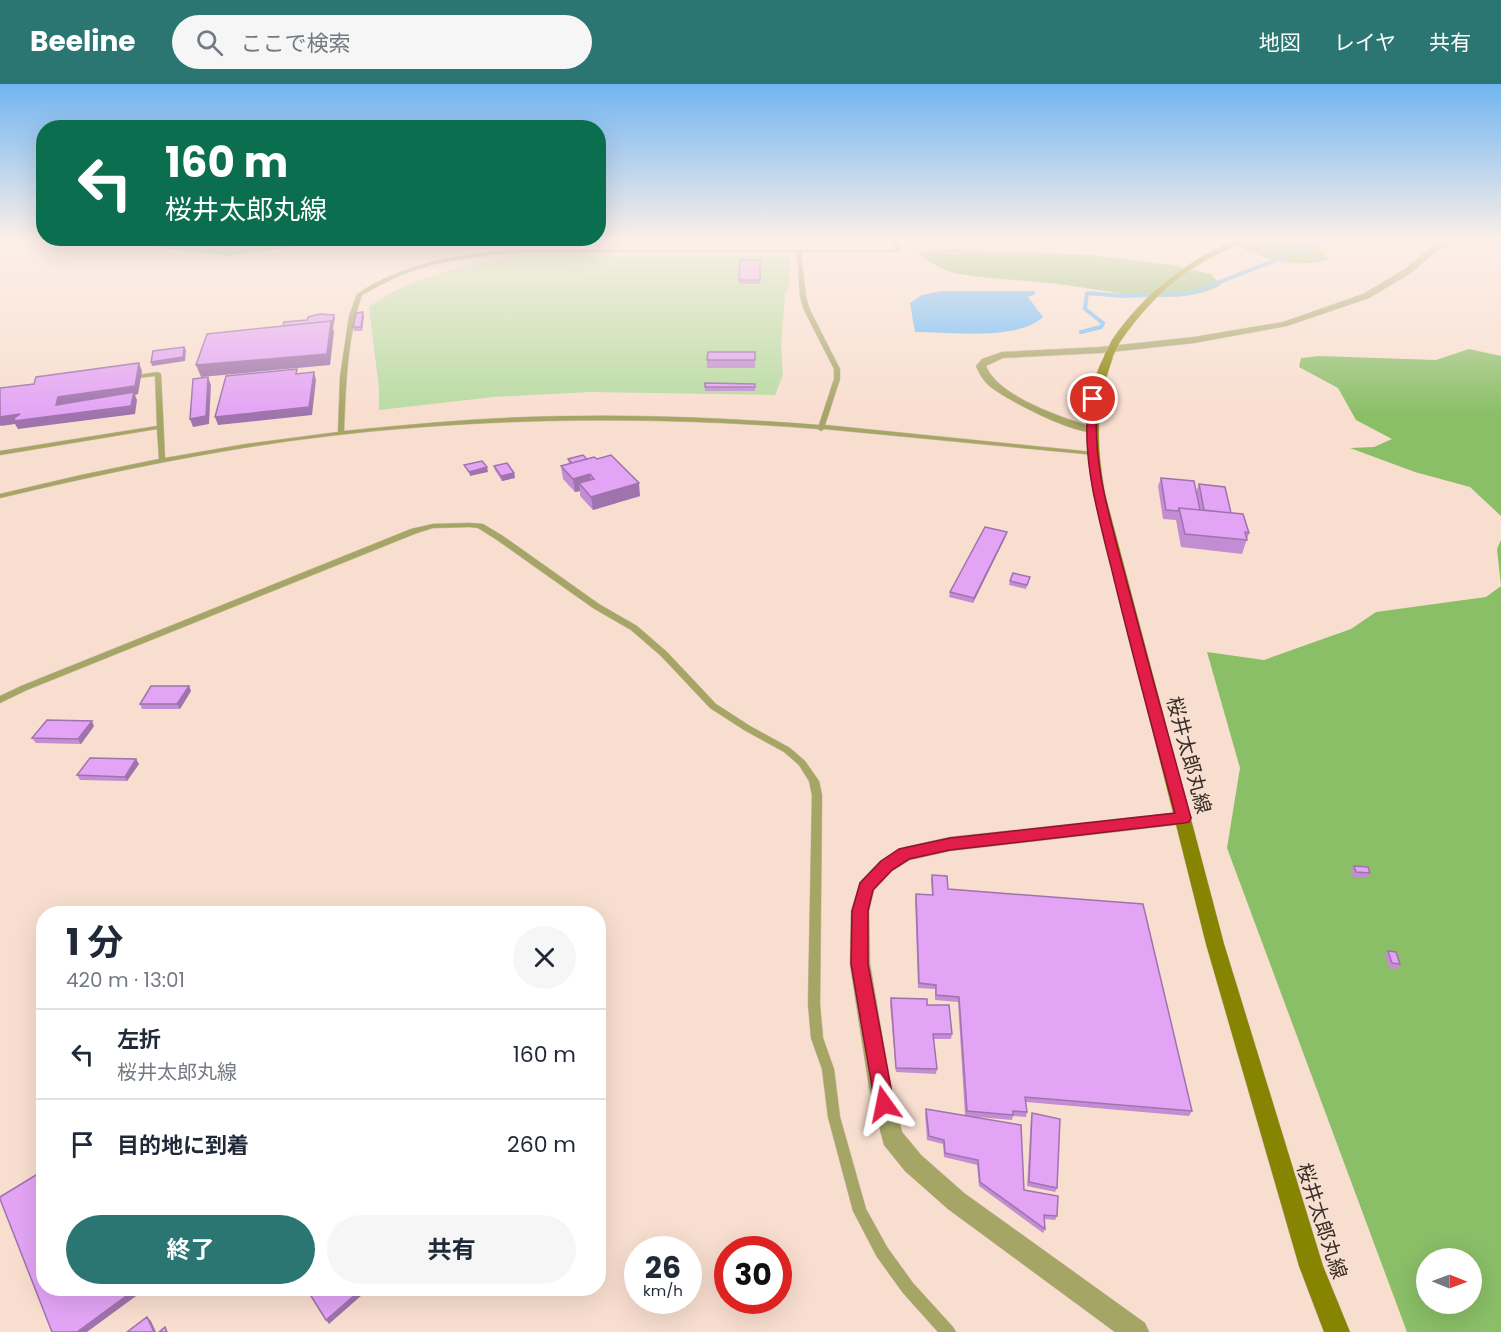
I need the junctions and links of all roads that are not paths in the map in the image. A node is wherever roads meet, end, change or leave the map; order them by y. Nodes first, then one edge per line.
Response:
1 (358, 298) edge
2 (803, 298) edge
3 (1150, 298) edge
4 (1360, 298) edge
5 (121, 379) edge
6 (161, 427) junction
7 (821, 429) junction
8 (1091, 430) junction
9 (341, 433) junction
10 (0, 453) edge
11 (1093, 454) junction
12 (162, 459) junction
13 (0, 496) edge
14 (0, 700) edge
15 (1184, 818) junction
16 (948, 1332) edge
17 (1136, 1332) edge
18 (1337, 1332) edge

1 - 9 lane
2 - 7 lane
3 - 8 main road, 桜井太郎丸線, bridge
4 - 8 street
5 - 6 lane
6 - 10 lane
6 - 12 lane
7 - 9 lane
7 - 11 lane
8 - 11 main road, 桜井太郎丸線
9 - 12 lane
11 - 15 main road, 桜井太郎丸線
12 - 13 lane
14 - 16 lane
15 - 17 street
15 - 18 main road, 桜井太郎丸線

